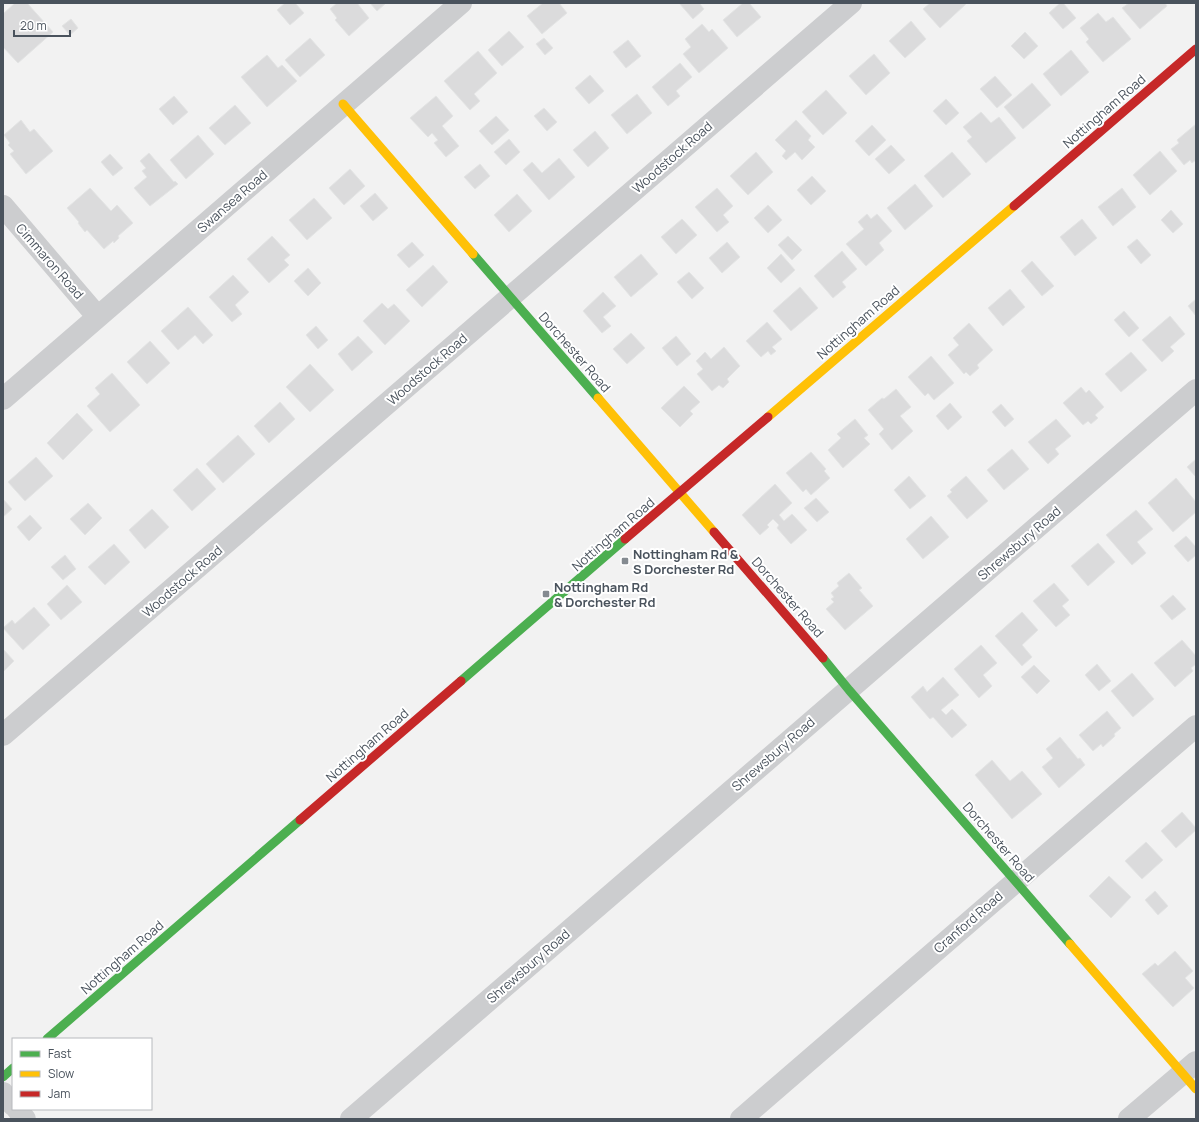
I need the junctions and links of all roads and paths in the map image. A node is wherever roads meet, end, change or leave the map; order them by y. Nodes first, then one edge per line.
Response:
1 (461, 3) edge
2 (851, 3) edge
3 (1196, 49) edge
4 (343, 104) junction
5 (3, 206) edge
6 (510, 297) junction
7 (97, 316) junction
8 (1196, 390) edge
9 (3, 399) edge
10 (680, 492) junction
11 (849, 690) junction
12 (1196, 726) edge
13 (3, 735) edge
14 (1016, 881) junction
15 (48, 1038) edge
16 (12, 1069) edge
17 (1192, 1075) edge
18 (3, 1077) edge
19 (3, 1093) edge
20 (12, 1104) edge
21 (18, 1110) edge
22 (25, 1119) edge
23 (351, 1119) edge
24 (741, 1119) edge
25 (1129, 1119) edge

1 - 4 street, Swansea Road
2 - 6 street, Woodstock Road
3 - 10 street, Nottingham Road
4 - 6 street, Dorchester Road
4 - 7 street, Swansea Road
5 - 7 street, Cimmaron Road
6 - 10 street, Dorchester Road
6 - 13 street, Woodstock Road
7 - 9 street, Swansea Road
8 - 11 street, Shrewsbury Road
10 - 11 street, Dorchester Road
10 - 15 street, Nottingham Road
11 - 14 street, Dorchester Road
11 - 23 street, Shrewsbury Road
12 - 14 street, Cranford Road
14 - 17 street, Dorchester Road
14 - 24 street, Cranford Road
16 - 18 street
17 - 25 street
19 - 20 street
21 - 22 street

